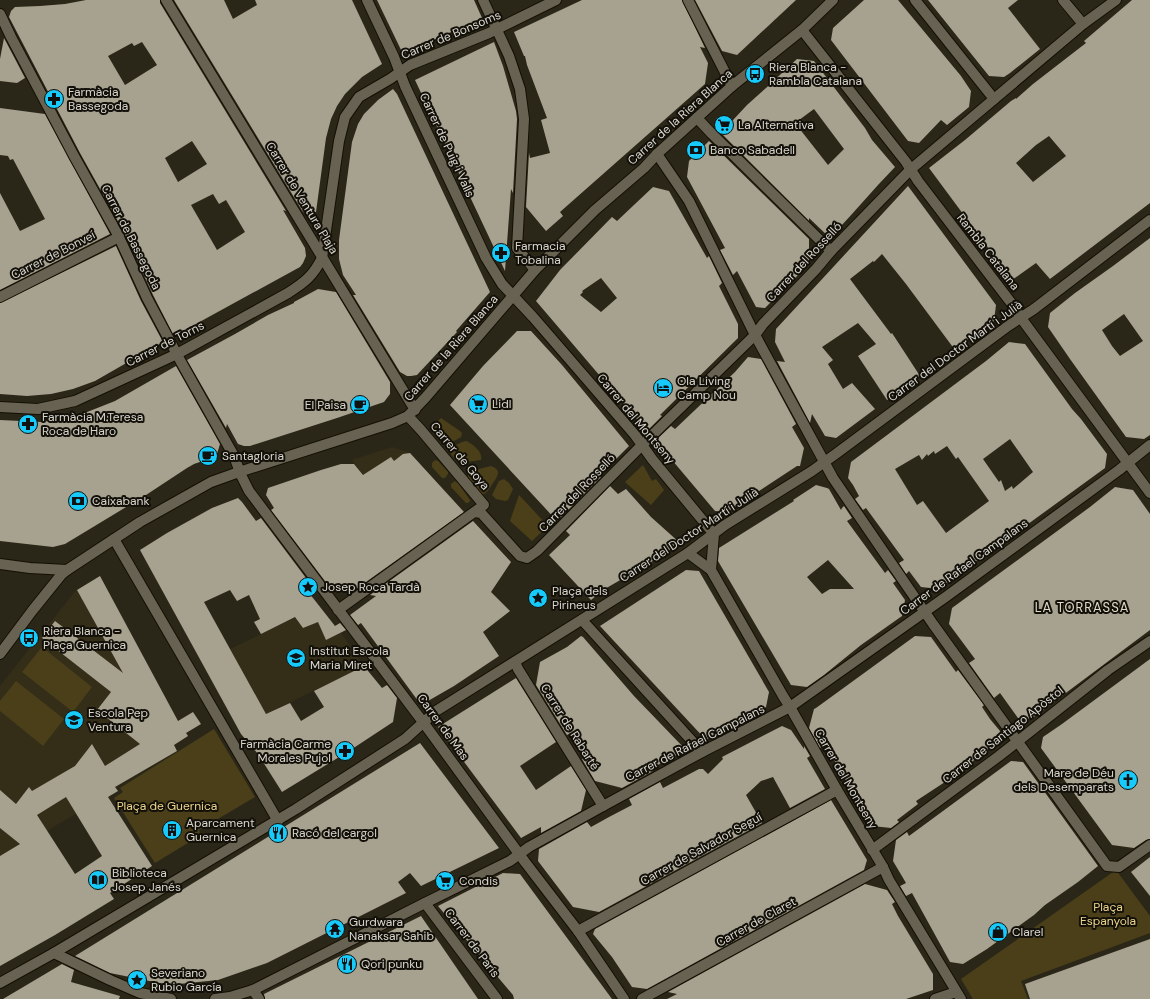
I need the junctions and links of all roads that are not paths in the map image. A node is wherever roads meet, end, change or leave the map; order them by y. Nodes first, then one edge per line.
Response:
1 (166, 0) edge
2 (367, 0) edge
3 (482, 0) edge
4 (556, 0) edge
5 (688, 0) edge
6 (833, 0) edge
7 (915, 0) edge
8 (1063, 0) edge
9 (1116, 0) edge
10 (0, 14) edge
11 (1083, 24) junction
12 (496, 30) junction
13 (802, 30) junction
14 (400, 72) junction
15 (732, 86) junction
16 (994, 98) junction
17 (697, 118) junction
18 (657, 154) junction
19 (910, 170) junction
20 (1150, 220) edge
21 (119, 237) junction
22 (831, 251) junction
23 (322, 258) junction
24 (535, 270) junction
25 (513, 296) junction
26 (0, 297) edge
27 (1020, 318) junction
28 (756, 335) junction
29 (177, 354) junction
30 (0, 407) edge
31 (412, 413) junction
32 (642, 445) junction
33 (1150, 445) edge
34 (824, 463) junction
35 (1128, 463) junction
36 (240, 472) junction
37 (1150, 493) edge
38 (475, 512) junction
39 (714, 534) junction
40 (114, 539) junction
41 (688, 553) junction
42 (0, 564) edge
43 (67, 570) junction
44 (711, 570) junction
45 (338, 610) junction
46 (924, 612) junction
47 (582, 620) junction
48 (1150, 641) edge
49 (0, 654) edge
50 (515, 662) junction
51 (790, 707) junction
52 (423, 722) junction
53 (1018, 741) junction
54 (702, 752) junction
55 (837, 790) junction
56 (603, 806) junction
57 (278, 821) junction
58 (1150, 845) edge
59 (872, 850) junction
60 (519, 854) junction
61 (884, 867) junction
62 (425, 903) junction
63 (578, 931) junction
64 (54, 953) junction
65 (0, 983) edge
66 (256, 995) edge
67 (958, 995) edge
68 (171, 999) edge
69 (215, 999) edge
70 (497, 999) edge
71 (624, 999) edge
72 (642, 999) edge
73 (935, 999) edge

1 - 23 street, Carrer de Ventura Plaja
2 - 14 street, Carrer de Puig i Valls
3 - 12 street
4 - 12 street, Carrer de Bonsoms
5 - 15 street
6 - 13 street, Carrer de la Riera Blanca
7 - 16 street
8 - 11 street
9 - 11 street, Carrer del Rosselló
10 - 21 street, Carrer de Bassegoda
11 - 16 street, Carrer del Rosselló
12 - 14 street, Carrer de Bonsoms
12 - 24 street
13 - 15 street, Carrer de la Riera Blanca
13 - 19 street, Rambla Catalana
14 - 23 street, Carrer de Bonsoms
14 - 25 street, Carrer de Puig i Valls
15 - 17 street, Carrer de la Riera Blanca
16 - 19 street, Carrer del Rosselló
17 - 18 street, Carrer de la Riera Blanca
17 - 22 street
18 - 24 street, Carrer de la Riera Blanca
18 - 28 street
19 - 22 street, Carrer del Rosselló
19 - 27 street, Rambla Catalana
20 - 27 street, Carrer del Doctor Martí i Julià
21 - 26 street, Carrer de Bonveí
21 - 29 street, Carrer de Bassegoda
22 - 28 street, Carrer del Rosselló
23 - 29 street, Carrer de Torns
23 - 31 street, Carrer de Ventura Plaja
24 - 25 street, Carrer de la Riera Blanca
25 - 31 street, Carrer de la Riera Blanca
25 - 32 street, Carrer del Montseny
27 - 34 street, Carrer del Doctor Martí i Julià
27 - 35 street, Rambla Catalana
28 - 32 street, Carrer del Rosselló
28 - 34 street
29 - 30 street, Carrer de Torns
29 - 36 street, Carrer de Bassegoda
31 - 36 street, Carrer de la Riera Blanca
31 - 38 street, Carrer de Goya
32 - 38 street, Carrer del Rosselló
32 - 39 street, Carrer del Montseny
33 - 35 street, Carrer de Rafael Campalans
34 - 39 street, Carrer del Doctor Martí i Julià
34 - 46 street
35 - 37 street, Rambla Catalana
35 - 46 street, Carrer de Rafael Campalans
36 - 40 street, Carrer de la Riera Blanca
36 - 45 street, Carrer de Mas
38 - 45 street
39 - 41 street, Carrer del Doctor Martí i Julià
39 - 44 street
40 - 43 street, Carrer de la Riera Blanca
40 - 57 street
41 - 44 street, Carrer del Montseny
41 - 47 street, Carrer del Doctor Martí i Julià
42 - 43 street
43 - 49 street, Carrer de la Riera Blanca
44 - 51 street, Carrer del Montseny
45 - 52 street, Carrer de Mas
46 - 51 street, Carrer de Rafael Campalans
46 - 53 street
47 - 50 street, Carrer del Doctor Martí i Julià
47 - 54 street
48 - 53 street, Carrer de Santiago Apòstol
50 - 52 street, Carrer del Doctor Martí i Julià
50 - 56 street, Carrer de Rabarté
51 - 54 street, Carrer de Rafael Campalans
51 - 55 street, Carrer del Montseny
52 - 57 street, Carrer del Doctor Martí i Julià
52 - 60 street, Carrer de Mas
53 - 58 street
53 - 59 street, Carrer de Santiago Apòstol
54 - 56 street, Carrer de Rafael Campalans
55 - 59 street, Carrer del Montseny
55 - 63 street, Carrer de Salvador Seguí
56 - 60 street, Carrer de Rafael Campalans
57 - 64 street, Carrer del Doctor Martí i Julià
59 - 61 street, Carrer del Montseny
60 - 62 street, Carrer de Rafael Campalans
60 - 63 street, Carrer de Mas
61 - 67 street, Carrer del Montseny
61 - 72 street, Carrer de Claret
62 - 66 street, Carrer de Rafael Campalans
62 - 70 street, Carrer de París
63 - 71 street, Carrer de Mas
64 - 65 street, Carrer del Doctor Martí i Julià
64 - 68 street
66 - 69 street, Carrer de Rafael Campalans
67 - 73 street

